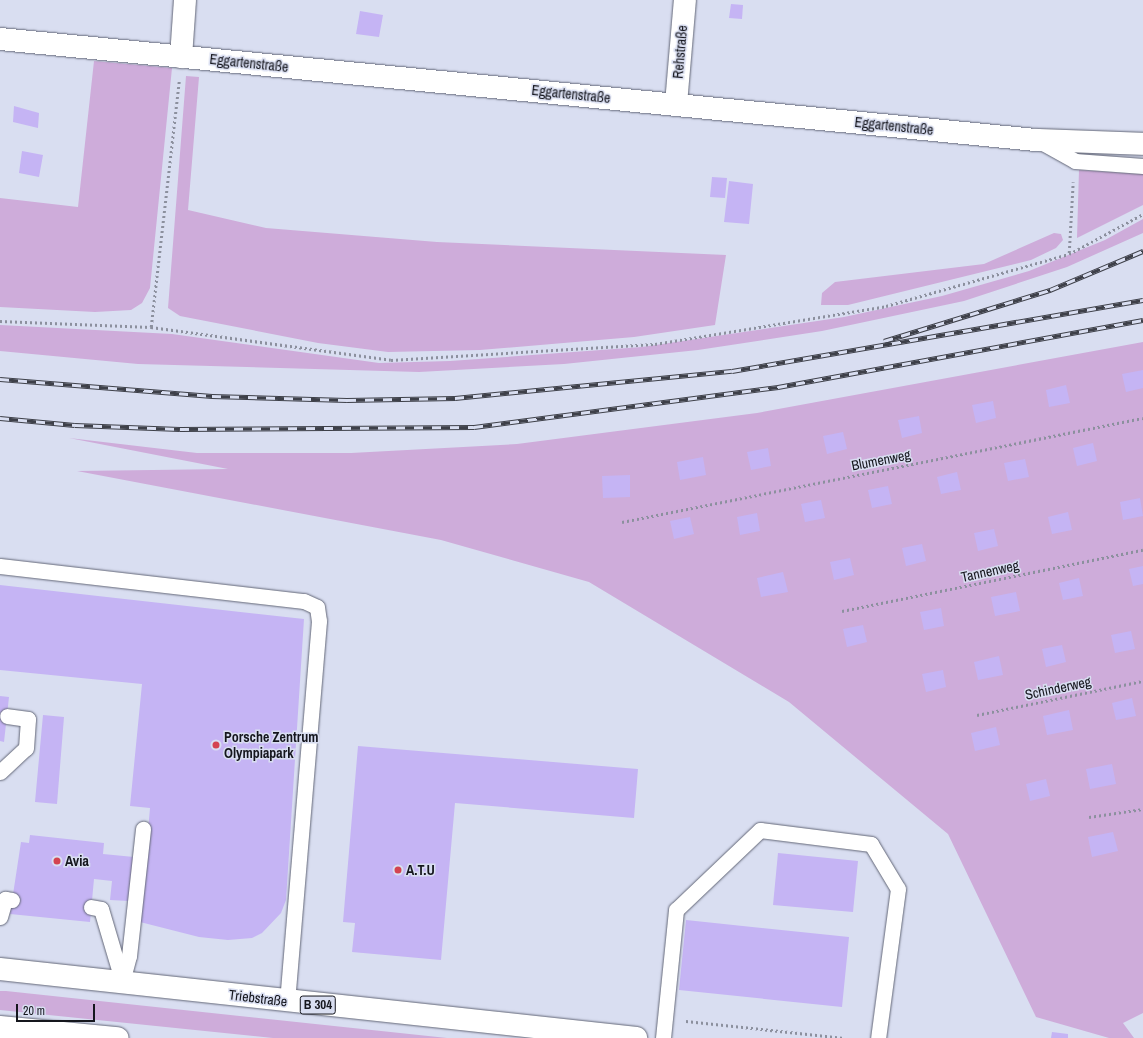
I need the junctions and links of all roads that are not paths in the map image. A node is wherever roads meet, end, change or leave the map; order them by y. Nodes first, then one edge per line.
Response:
1 (185, 0) edge
2 (685, 0) edge
3 (0, 39) edge
4 (181, 57) junction
5 (676, 104) junction
6 (1036, 140) junction
7 (1143, 144) edge
8 (1143, 166) edge
9 (0, 566) edge
10 (7, 716) dead end
11 (0, 772) edge
12 (142, 829) dead end
13 (12, 900) dead end
14 (92, 908) dead end
15 (0, 917) edge
16 (0, 970) edge
17 (122, 982) junction
18 (287, 1002) junction
19 (0, 1026) edge
20 (117, 1038) edge
21 (636, 1038) edge
22 (663, 1038) edge
23 (878, 1038) edge

1 - 4 street
2 - 5 street, Rehstraße
3 - 4 street, Eggartenstraße
4 - 5 street, Eggartenstraße
5 - 6 street, Eggartenstraße
6 - 7 street, Eggartenstraße
6 - 8 lane
9 - 18 lane
10 - 11 lane
12 - 17 lane
13 - 15 lane
14 - 17 lane
16 - 17 street, Triebstraße / B 304
17 - 18 street, Triebstraße / B 304
18 - 21 street, Triebstraße / B 304
19 - 20 street
22 - 23 lane

